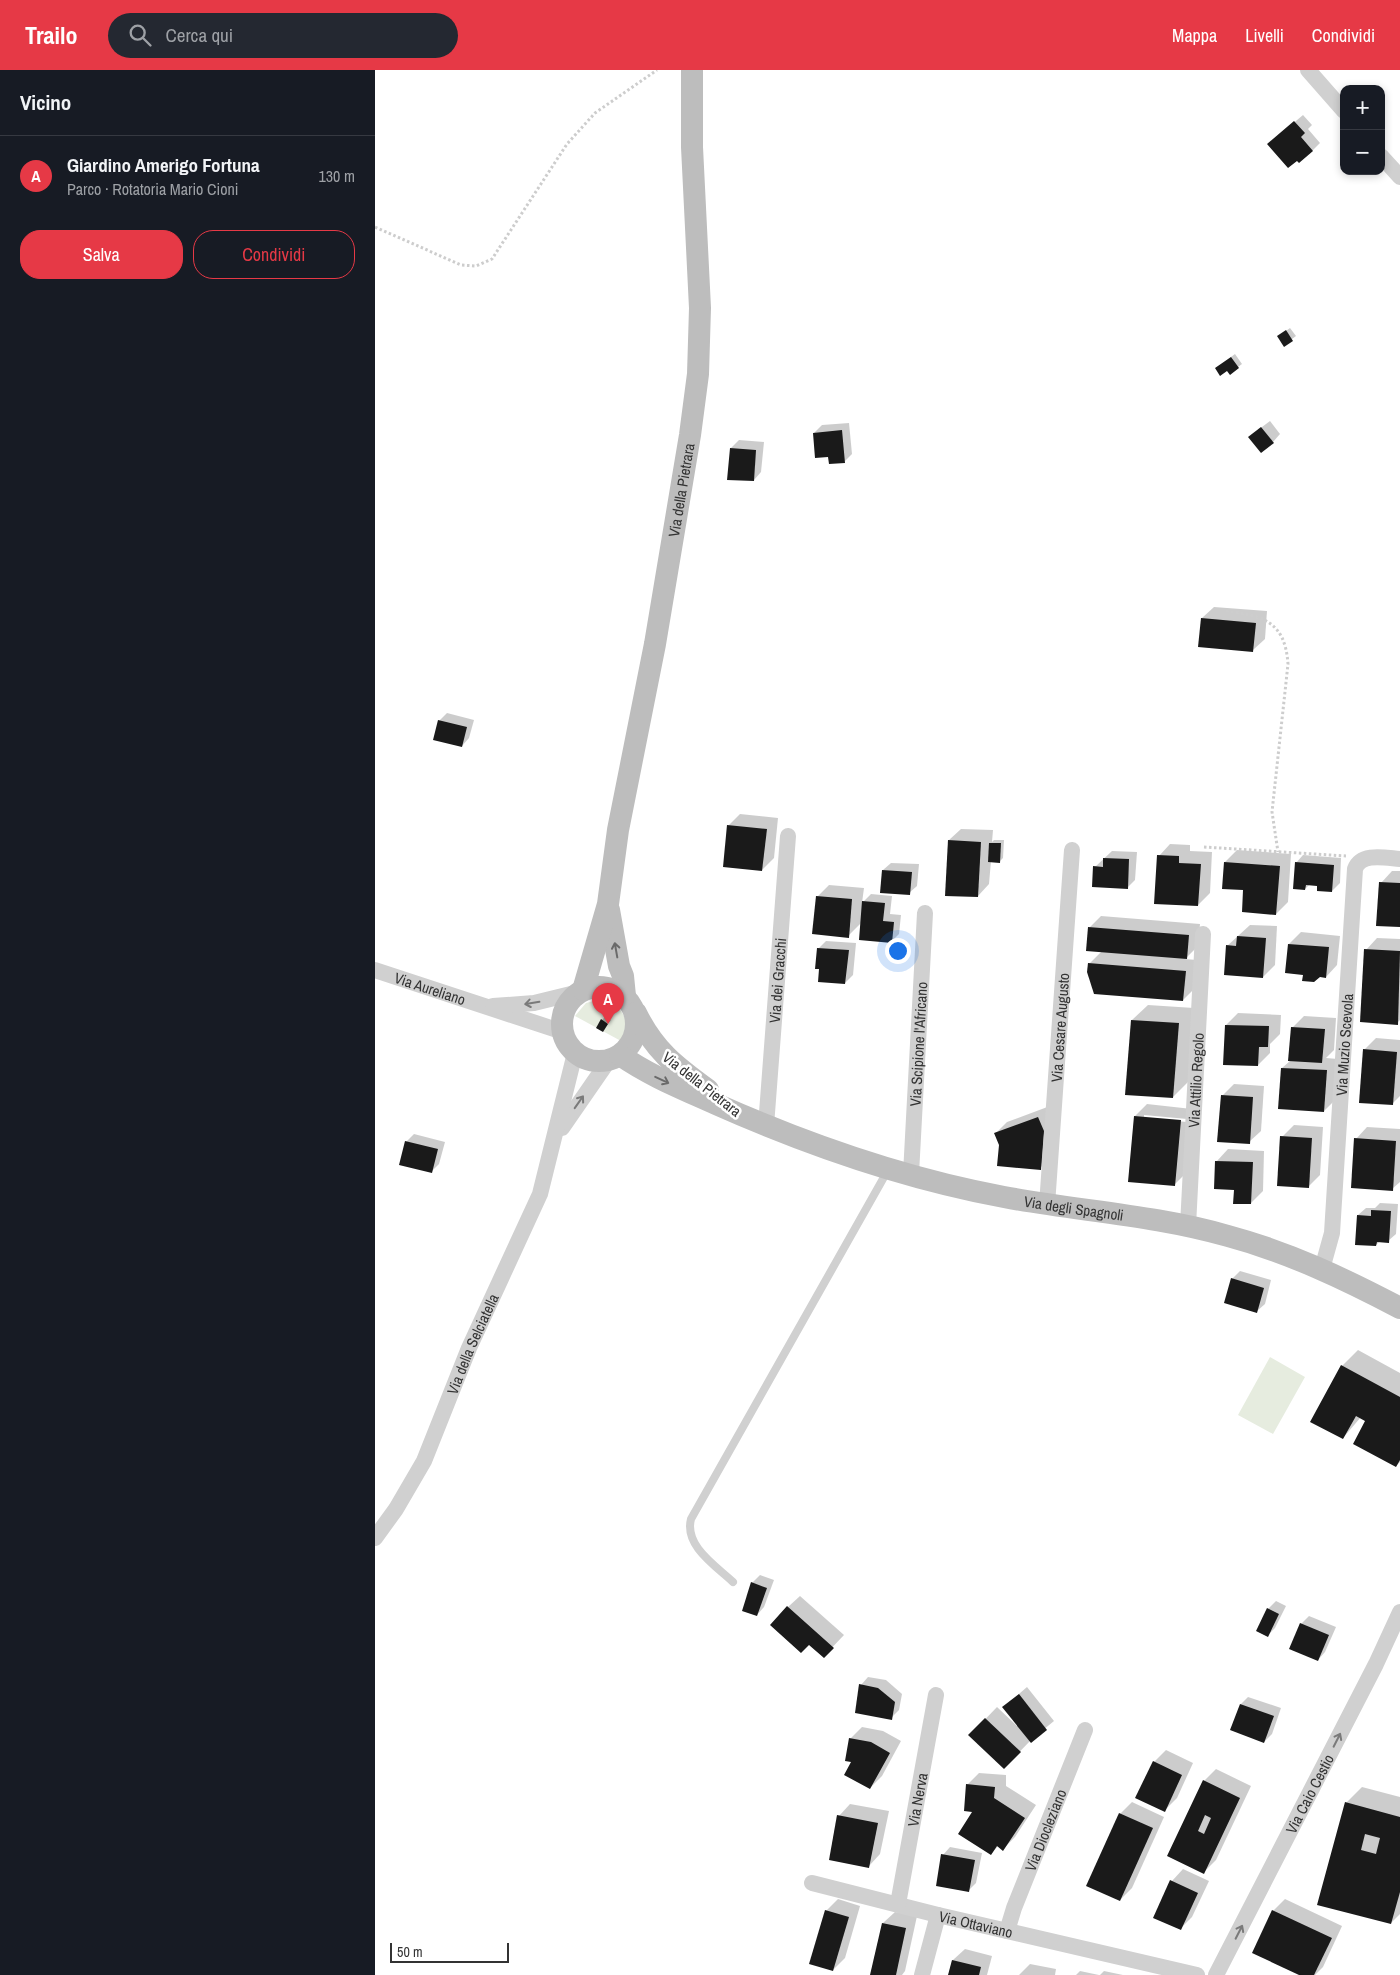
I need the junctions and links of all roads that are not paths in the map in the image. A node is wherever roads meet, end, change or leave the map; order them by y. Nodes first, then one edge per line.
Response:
1 (692, 70) edge
2 (1308, 70) edge
3 (1340, 106) edge
4 (1385, 160) edge
5 (1400, 177) edge
6 (788, 836) dead end
7 (1072, 850) dead end
8 (1400, 859) edge
9 (608, 904) junction
10 (925, 913) dead end
11 (1203, 934) dead end
12 (375, 970) edge
13 (581, 991) junction
14 (630, 1004) junction
15 (483, 1007) junction
16 (563, 1032) junction
17 (575, 1053) junction
18 (615, 1057) junction
19 (745, 1117) junction
20 (766, 1126) junction
21 (554, 1143) junction
22 (889, 1168) junction
23 (911, 1174) junction
24 (1047, 1205) junction
25 (1188, 1226) junction
26 (1322, 1270) junction
27 (1400, 1308) edge
28 (375, 1538) edge
29 (733, 1582) dead end
30 (1400, 1612) edge
31 (936, 1695) dead end
32 (1085, 1730) dead end
33 (812, 1883) dead end
34 (898, 1904) junction
35 (938, 1915) junction
36 (1007, 1931) junction
37 (1138, 1968) edge
38 (923, 1975) edge
39 (1197, 1975) edge
40 (1216, 1975) edge

1 - 9 street, Via della Pietrara
2 - 3 street
4 - 5 street
6 - 20 street, Via dei Gracchi
7 - 24 street, Via Cesare Augusto
8 - 26 street, Via Muzio Scevola
9 - 13 street, Via della Pietrara
14 -> 9 street, Via della Pietrara
10 - 23 street, Via Scipione l'Africano
11 - 25 street, Via Attilio Regolo
12 - 15 street, Via Aureliano
13 - 14 street
13 -> 15 street, Via Aureliano
13 - 16 street
14 - 18 street
14 - 19 street, Via della Pietrara
15 - 16 street, Via Aureliano
16 - 17 street
17 - 18 street
17 - 21 street, Via della Selciatella
18 -> 19 street, Via della Pietrara
21 -> 18 street, Via della Selciatella
19 - 20 street, Via degli Spagnoli
20 - 22 street, Via degli Spagnoli
21 - 28 street, Via della Selciatella
22 - 23 street, Via degli Spagnoli
22 - 29 lane
23 - 24 street, Via degli Spagnoli
24 - 25 street, Via degli Spagnoli
25 - 26 street, Via degli Spagnoli
26 - 27 street, Via degli Spagnoli
40 -> 30 street, Via Caio Cestio
31 - 34 street, Via Nerva
32 - 36 street, Via Diocleziano
33 - 34 street, Via Ottaviano
34 - 35 street, Via Ottaviano
35 - 36 street, Via Ottaviano
35 - 38 street
36 - 37 street, Via Ottaviano
37 - 39 street, Via Ottaviano

